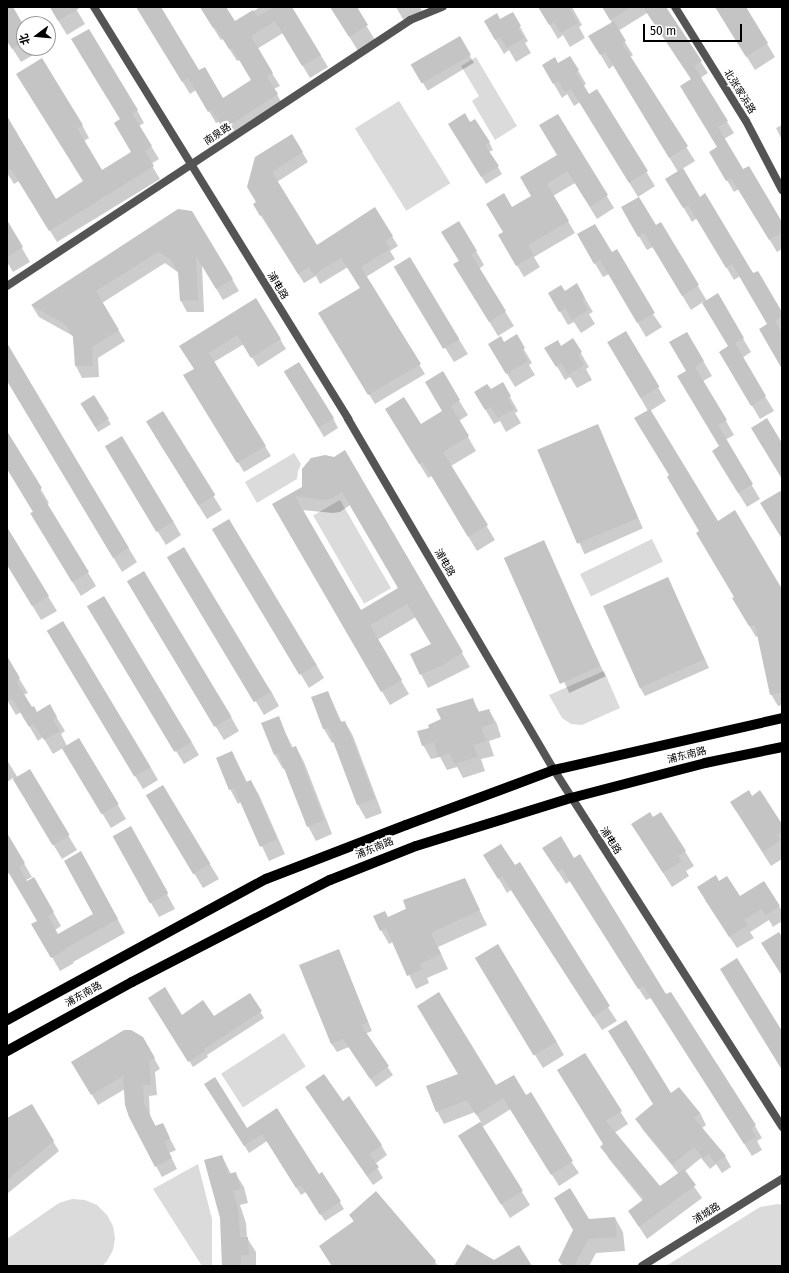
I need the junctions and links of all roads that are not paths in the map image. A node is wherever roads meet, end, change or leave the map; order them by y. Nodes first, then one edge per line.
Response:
1 (94, 7) edge
2 (443, 7) edge
3 (675, 7) edge
4 (192, 164) junction
5 (782, 190) edge
6 (7, 286) edge
7 (782, 718) edge
8 (782, 747) edge
9 (554, 770) junction
10 (571, 798) junction
11 (7, 1020) edge
12 (7, 1051) edge
13 (782, 1127) edge
14 (782, 1179) edge
15 (642, 1266) edge

1 - 4 street, 浦电路
2 - 4 street, 南泉路
3 - 5 street, 北张家浜路
4 - 6 street, 南泉路
4 - 9 street, 浦电路
7 - 9 main road, 浦东南路
8 - 10 main road, 浦东南路
9 - 10 street, 浦电路
9 - 11 main road, 浦东南路
10 - 12 main road, 浦东南路
10 - 13 street, 浦电路
14 - 15 street, 浦城路

